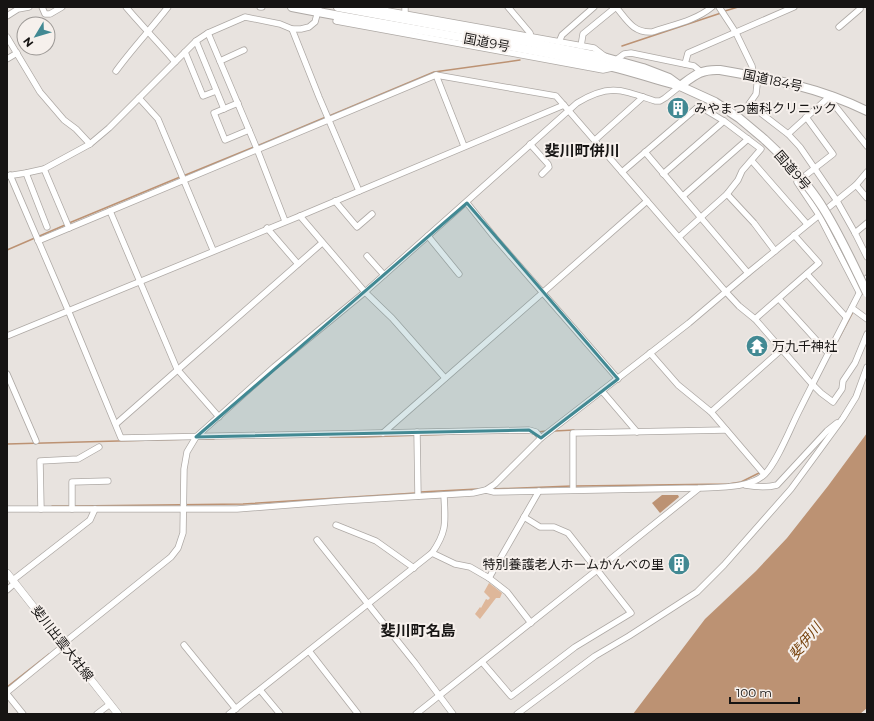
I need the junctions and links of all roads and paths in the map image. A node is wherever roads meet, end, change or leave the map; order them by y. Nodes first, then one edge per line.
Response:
1 (29, 7) edge
2 (42, 7) edge
3 (62, 7) edge
4 (126, 7) edge
5 (168, 7) edge
6 (292, 7) edge
7 (338, 7) edge
8 (358, 7) edge
9 (366, 7) edge
10 (404, 7) edge
11 (508, 7) edge
12 (594, 7) edge
13 (616, 7) edge
14 (712, 7) edge
15 (719, 7) edge
16 (794, 7) edge
17 (348, 9) junction
18 (860, 9) dead end
19 (319, 10) edge
20 (405, 14) junction
21 (7, 16) edge
22 (351, 18) junction
23 (427, 18) junction
24 (336, 21) dead end
25 (414, 21) junction
26 (359, 25) junction
27 (839, 27) dead end
28 (486, 28) junction
29 (292, 29) junction
30 (425, 31) junction
31 (149, 32) junction
32 (208, 32) junction
33 (475, 33) junction
34 (736, 33) junction
35 (413, 34) junction
36 (7, 37) edge
37 (530, 39) junction
38 (196, 41) junction
39 (559, 42) junction
40 (493, 43) junction
41 (581, 46) junction
42 (481, 47) junction
43 (244, 50) dead end
44 (16, 51) edge
45 (185, 52) junction
46 (16, 54) edge
47 (19, 56) edge
48 (556, 56) junction
49 (7, 59) edge
50 (544, 59) junction
51 (220, 60) junction
52 (175, 62) junction
53 (612, 62) junction
54 (685, 64) junction
55 (116, 71) dead end
56 (700, 71) junction
57 (436, 75) junction
58 (758, 76) junction
59 (680, 86) junction
60 (216, 91) junction
61 (830, 96) junction
62 (643, 97) junction
63 (139, 98) junction
64 (238, 103) junction
65 (564, 105) junction
66 (224, 109) junction
67 (569, 110) junction
68 (867, 111) edge
69 (806, 117) junction
70 (329, 120) junction
71 (724, 121) junction
72 (249, 130) junction
73 (788, 134) junction
74 (748, 139) junction
75 (595, 140) junction
76 (90, 144) junction
77 (530, 144) junction
78 (464, 146) junction
79 (867, 146) edge
80 (257, 149) junction
81 (645, 152) junction
82 (752, 161) junction
83 (814, 168) junction
84 (44, 169) junction
85 (622, 172) junction
86 (867, 172) edge
87 (26, 173) junction
88 (542, 174) dead end
89 (663, 174) junction
90 (8, 176) edge
91 (182, 180) junction
92 (856, 185) junction
93 (359, 191) junction
94 (727, 194) junction
95 (683, 196) junction
96 (867, 198) edge
97 (335, 201) junction
98 (647, 201) junction
99 (837, 201) junction
100 (467, 203) junction
101 (110, 211) junction
102 (372, 214) dead end
103 (819, 215) junction
104 (300, 216) junction
105 (701, 217) junction
106 (285, 221) junction
107 (867, 223) edge
108 (807, 224) junction
109 (47, 227) dead end
110 (69, 228) junction
111 (267, 228) junction
112 (856, 233) junction
113 (794, 235) junction
114 (428, 236) junction
115 (679, 237) junction
116 (38, 241) junction
117 (322, 242) junction
118 (213, 250) junction
119 (775, 251) junction
120 (367, 256) dead end
121 (867, 257) edge
122 (298, 264) junction
123 (748, 273) junction
124 (459, 274) dead end
125 (808, 274) junction
126 (384, 276) junction
127 (867, 278) edge
128 (140, 281) junction
129 (365, 292) junction
130 (543, 292) junction
131 (726, 292) junction
132 (863, 293) edge
133 (779, 299) junction
134 (852, 308) junction
135 (68, 310) junction
136 (846, 317) junction
137 (755, 319) junction
138 (867, 319) edge
139 (867, 334) edge
140 (7, 336) edge
141 (781, 350) junction
142 (650, 353) junction
143 (828, 353) junction
144 (867, 367) edge
145 (177, 369) junction
146 (7, 374) edge
147 (445, 378) junction
148 (618, 379) junction
149 (812, 384) junction
150 (602, 391) junction
151 (711, 412) junction
152 (219, 418) junction
153 (843, 418) junction
154 (116, 424) junction
155 (726, 430) junction
156 (417, 432) junction
157 (637, 432) junction
158 (383, 433) junction
159 (196, 437) junction
160 (541, 438) junction
161 (36, 441) dead end
162 (99, 447) dead end
163 (764, 474) junction
164 (108, 480) dead end
165 (743, 484) junction
166 (698, 488) junction
167 (486, 490) junction
168 (573, 490) junction
169 (539, 491) junction
170 (444, 495) junction
171 (418, 496) junction
172 (184, 508) junction
173 (7, 509) edge
174 (41, 509) junction
175 (72, 509) junction
176 (95, 509) junction
177 (524, 517) junction
178 (336, 525) dead end
179 (317, 540) dead end
180 (432, 554) junction
181 (414, 568) junction
182 (597, 570) junction
183 (7, 573) edge
184 (489, 578) junction
185 (14, 582) junction
186 (7, 590) edge
187 (368, 604) junction
188 (531, 623) junction
189 (64, 643) junction
190 (184, 645) dead end
191 (309, 651) junction
192 (482, 662) junction
193 (260, 690) junction
194 (7, 693) edge
195 (440, 696) junction
196 (110, 704) junction
197 (236, 709) junction
198 (24, 714) edge
199 (97, 714) edge
200 (118, 714) edge
201 (229, 714) edge
202 (280, 714) edge
203 (358, 714) edge
204 (416, 714) edge
205 (454, 714) edge
206 (517, 714) edge

1 - 21 street
2 - 3 street
4 - 31 street
5 - 31 street
6 - 19 highway, 国道9号
7 - 17 highway, 国道9号
8 - 17 street
9 - 20 street
10 - 20 street
11 - 37 street
12 - 39 street
13 - 14 street
13 - 41 street
15 - 34 street
16 - 34 street
17 - 25 highway, 国道9号
18 - 27 street
19 - 22 highway, 国道9号
19 - 29 street
20 - 23 street
22 - 26 street
22 - 30 highway, 国道9号
23 - 25 street
23 - 28 street
24 - 26 street
25 - 33 highway, 国道9号
26 - 35 street
28 - 33 street
28 - 37 street
29 - 32 street
29 - 70 street
30 - 35 street
30 - 40 highway, 国道9号
31 - 52 street
31 - 55 street
32 - 38 street
32 - 51 street
33 - 37 highway, 国道9号
34 - 54 street
34 - 58 street
35 - 42 street
36 - 44 street
37 - 39 street
37 - 53 highway, 国道9号
38 - 45 street
38 - 60 street
39 - 41 street
40 - 42 street
40 - 48 highway, 国道9号
41 - 53 street
42 - 50 street
43 - 51 street
45 - 52 street
45 - 60 street
46 - 49 street
47 - 76 street
48 - 50 street
48 - 53 highway, 国道9号
50 - 53 street
51 - 64 street
52 - 63 street
53 - 54 street
53 - 59 highway, 国道9号
54 - 56 street
56 - 58 highway, 国道184号
56 - 59 highway
57 - 65 street
57 - 70 street
57 - 78 street
58 - 61 highway, 国道184号
58 - 73 street
59 - 62 street
59 - 132 highway, 国道9号, bridge
60 - 66 street
61 - 68 highway, 国道184号
61 - 69 street
61 - 79 street
62 - 67 street
62 - 75 street
63 - 76 street
63 - 91 street
64 - 66 street
64 - 72 street
65 - 67 street
65 - 78 street
66 - 72 street
67 - 75 street
67 - 77 street
69 - 73 street
69 - 83 street
70 - 80 street
70 - 93 street
71 - 74 street
71 - 81 street
71 - 89 street
72 - 80 street
73 - 83 street
74 - 82 street
74 - 95 street
75 - 85 street
76 - 84 street
77 - 88 street
77 - 100 street
78 - 93 street
80 - 91 street
80 - 106 street
81 - 85 street
81 - 89 street
82 - 94 street
82 - 108 street
83 - 99 street
83 - 103 street
84 - 87 street
84 - 110 street
85 - 98 street
86 - 92 street
87 - 90 street
87 - 109 street
89 - 95 street
90 - 116 street
91 - 101 street
91 - 118 street
92 - 96 street
92 - 99 street
93 - 97 street
94 - 105 street
94 - 119 street
95 - 105 street
97 - 102 street
97 - 104 street
98 - 115 street
98 - 130 street
99 - 103 street
99 - 112 street
100 - 114 street
100 - 130 street
101 - 110 street
101 - 128 street
103 - 108 street
103 - 132 street
104 - 106 street
104 - 117 street
105 - 115 street
105 - 123 street
106 - 111 street
107 - 112 street
108 - 113 street
110 - 116 street
111 - 118 street
111 - 122 street
112 - 121 street
113 - 119 street
113 - 125 street
114 - 124 street
114 - 126 street
115 - 131 street
116 - 135 street
117 - 122 street
117 - 129 street
118 - 128 street
119 - 123 street
120 - 126 street
122 - 145 street
123 - 131 street
125 - 133 street
125 - 136 street
126 - 129 street
127 - 132 street
128 - 135 street
128 - 145 street
129 - 147 street
129 - 152 street
130 - 147 street
130 - 148 street
131 - 137 street
131 - 142 street
132 - 134 street
133 - 137 street
133 - 143 street
134 - 136 street
134 - 138 street
135 - 140 street
135 - 154 street
136 - 143 street
137 - 141 street
139 - 149 street
141 - 149 street
141 - 151 street
142 - 148 street
142 - 151 street
143 - 149 street
144 - 153 street
145 - 152 street
145 - 154 street
146 - 161 street
147 - 158 street
148 - 150 street
149 - 163 street
150 - 157 street
150 - 160 street
151 - 155 street
152 - 159 street
153 - 165 street
153 - 206 street
154 - 159 street
155 - 157 street
155 - 163 street
156 - 158 street
156 - 160 street
156 - 171 street
157 - 168 street
158 - 159 street
159 - 172 street
160 - 167 street
162 - 174 street
163 - 165 street
164 - 175 street
165 - 166 street
166 - 168 street
166 - 182 street
167 - 169 street
167 - 170 street
168 - 169 street
169 - 177 street
170 - 171 street
170 - 180 street
171 - 172 street
172 - 176 street
172 - 189 street
173 - 174 street
174 - 175 street
175 - 176 street
176 - 185 street
177 - 182 street
177 - 184 street
178 - 181 street
179 - 187 street
180 - 181 street
180 - 184 street
181 - 187 street
182 - 188 street
182 - 192 street
183 - 185 main road, 斐川出雲大社線
184 - 188 street
185 - 186 street
185 - 189 main road, 斐川出雲大社線
187 - 191 street
187 - 195 street
188 - 192 street
189 - 194 street
189 - 196 main road, 斐川出雲大社線
190 - 197 street
191 - 193 street
191 - 203 street
192 - 195 street
193 - 197 street
193 - 202 street
194 - 198 street
195 - 204 street
195 - 205 street
196 - 199 street
196 - 200 main road, 斐川出雲大社線
197 - 201 street

